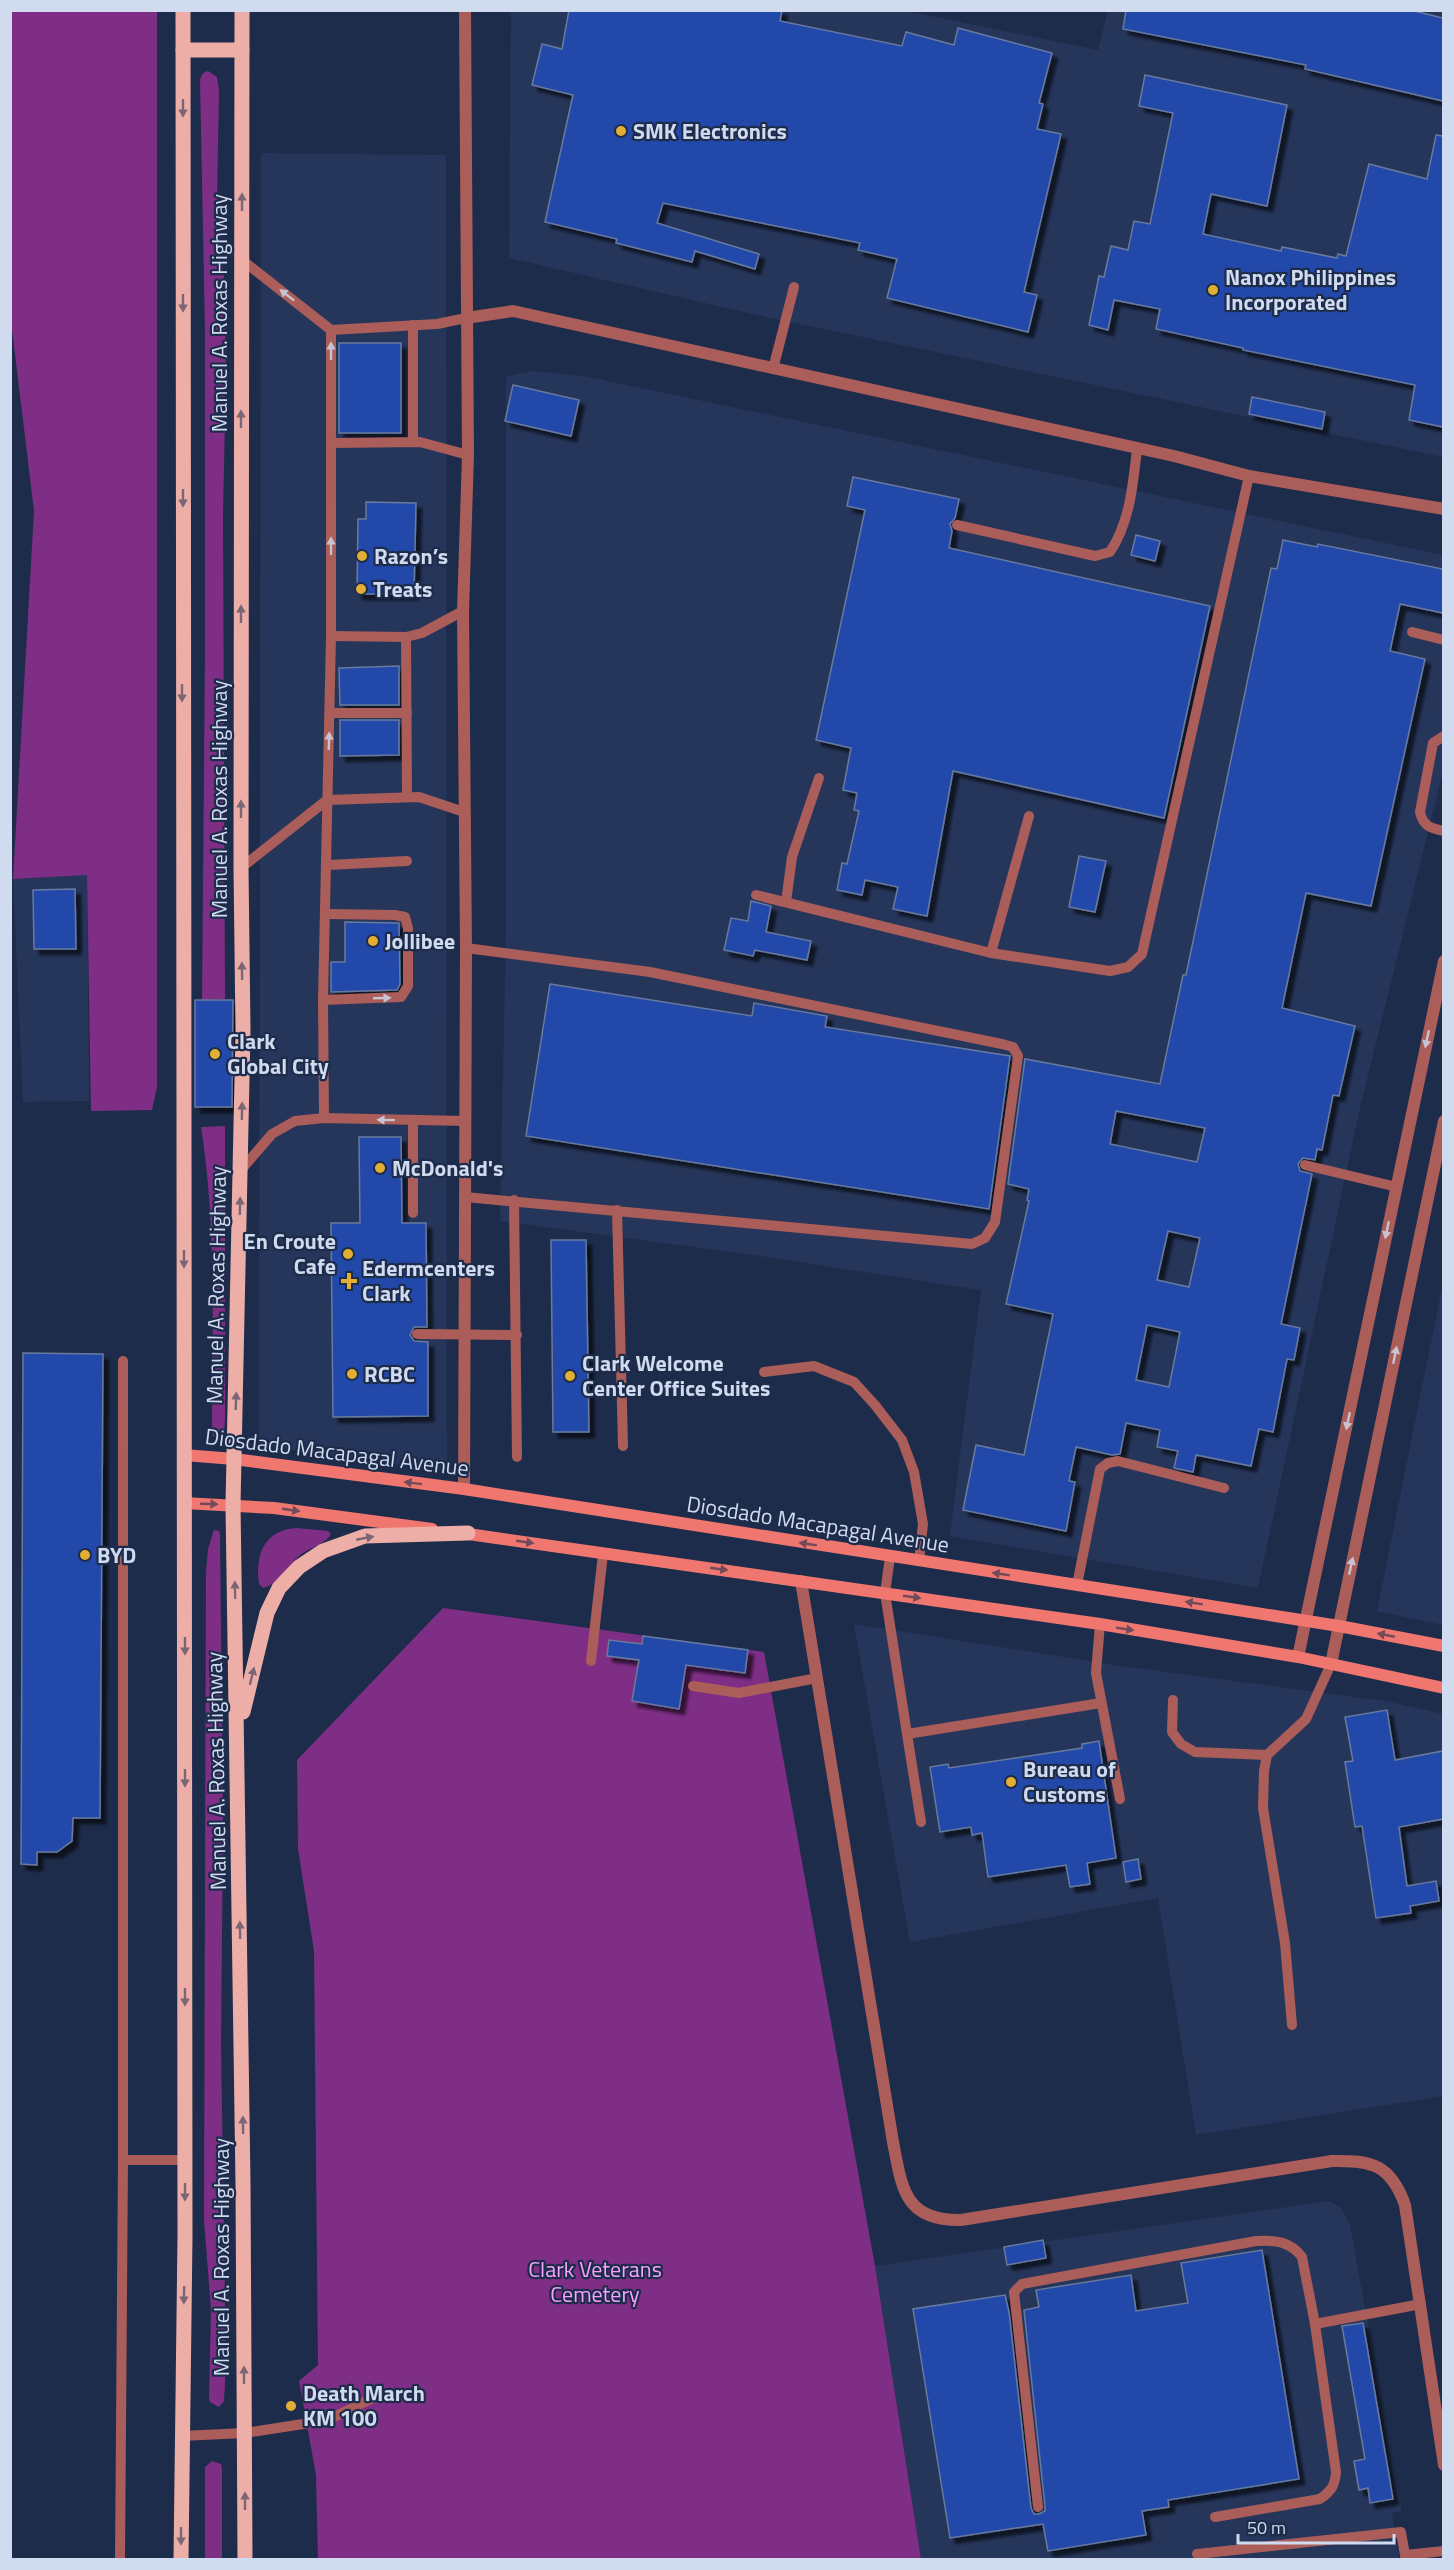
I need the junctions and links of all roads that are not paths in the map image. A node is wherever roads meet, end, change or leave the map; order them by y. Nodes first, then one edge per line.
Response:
1 (183, 10) edge
2 (242, 10) edge
3 (465, 10) edge
4 (183, 50) junction
5 (242, 50) junction
6 (242, 260) junction
7 (794, 287) dead end
8 (466, 318) junction
9 (413, 325) junction
10 (331, 330) junction
11 (772, 369) junction
12 (413, 442) junction
13 (332, 443) junction
14 (1137, 448) junction
15 (468, 455) junction
16 (1250, 476) junction
17 (1443, 509) edge
18 (957, 525) dead end
19 (463, 611) junction
20 (1412, 632) dead end
21 (331, 636) junction
22 (406, 637) junction
23 (1443, 640) edge
24 (330, 713) junction
25 (407, 713) junction
26 (1443, 736) edge
27 (819, 778) dead end
28 (407, 797) junction
29 (327, 800) junction
30 (464, 812) junction
31 (1029, 816) dead end
32 (1443, 831) edge
33 (407, 861) dead end
34 (328, 865) junction
35 (241, 868) junction
36 (756, 895) dead end
37 (786, 902) junction
38 (327, 914) junction
39 (466, 948) junction
40 (991, 953) junction
41 (1443, 961) edge
42 (323, 1000) junction
43 (324, 1118) junction
44 (413, 1120) junction
45 (466, 1120) junction
46 (1443, 1122) edge
47 (1305, 1165) dead end
48 (241, 1170) junction
49 (1396, 1186) junction
50 (465, 1197) junction
51 (514, 1200) junction
52 (616, 1210) junction
53 (413, 1212) dead end
54 (417, 1334) dead end
55 (465, 1334) junction
56 (517, 1335) junction
57 (123, 1361) dead end
58 (764, 1372) dead end
59 (623, 1446) dead end
60 (184, 1455) junction
61 (517, 1457) dead end
62 (234, 1459) junction
63 (1224, 1488) dead end
64 (464, 1489) junction
65 (184, 1503) junction
66 (233, 1505) junction
67 (468, 1533) junction
68 (603, 1554) junction
69 (890, 1557) junction
70 (919, 1561) junction
71 (801, 1581) junction
72 (1077, 1585) junction
73 (885, 1593) junction
74 (1306, 1621) junction
75 (1100, 1624) junction
76 (1339, 1626) junction
77 (1443, 1646) edge
78 (1298, 1657) junction
79 (591, 1661) dead end
80 (1331, 1664) junction
81 (817, 1678) junction
82 (693, 1686) dead end
83 (1443, 1688) edge
84 (1173, 1700) dead end
85 (1101, 1703) junction
86 (238, 1733) junction
87 (907, 1734) junction
88 (1268, 1755) junction
89 (1120, 1799) dead end
90 (921, 1822) dead end
91 (1292, 2025) dead end
92 (123, 2160) junction
93 (185, 2160) junction
94 (1421, 2304) junction
95 (1315, 2324) junction
96 (373, 2398) dead end
97 (245, 2433) junction
98 (181, 2436) junction
99 (1443, 2465) edge
100 (1038, 2507) dead end
101 (1215, 2517) dead end
102 (1443, 2551) edge
103 (1197, 2554) dead end
104 (1406, 2557) edge
105 (120, 2559) edge
106 (181, 2559) edge
107 (245, 2559) edge

1 - 4 main road, Manuel A. Roxas Highway
2 - 5 main road, Manuel A. Roxas Highway
3 - 8 street
4 - 5 main road
4 -> 60 main road, Manuel A. Roxas Highway
6 -> 5 main road, Manuel A. Roxas Highway
10 -> 6 lane
35 -> 6 main road, Manuel A. Roxas Highway
7 - 11 lane
8 - 9 lane
8 - 11 street
8 - 15 street
9 - 10 lane
9 - 12 lane
13 -> 10 lane
11 - 14 street
12 - 13 lane
12 - 15 lane
21 -> 13 lane
14 - 16 street
14 - 18 lane
15 - 19 street
16 - 17 street
16 - 40 lane
19 - 22 lane
19 - 30 street
20 - 23 lane
21 - 22 lane
21 - 24 lane
22 - 25 lane
24 - 25 lane
29 -> 24 lane
25 - 28 lane
26 - 32 lane
27 - 37 lane
28 - 29 lane
28 - 30 lane
29 - 34 lane
29 - 35 lane
30 - 39 street
31 - 40 lane
33 - 34 lane
34 - 38 lane
48 -> 35 main road, Manuel A. Roxas Highway
36 - 37 lane
37 - 40 lane
38 - 42 lane
42 -> 38 lane
39 - 45 street
39 - 52 lane
41 -> 49 street
42 - 43 lane
44 -> 43 lane
43 - 48 lane
44 - 45 lane
44 - 53 lane
45 - 50 street
76 -> 46 street
47 - 49 lane
62 -> 48 main road, Manuel A. Roxas Highway
49 -> 74 street
50 - 51 lane
50 - 55 street
51 - 52 lane
51 - 56 lane
52 - 59 lane
54 - 55 lane
55 - 56 lane
55 - 64 street
56 - 61 lane
57 - 92 lane
58 - 70 lane
60 - 62 main road, Diosdado Macapagal Avenue
60 - 65 main road, Manuel A. Roxas Highway
64 -> 62 main road, Diosdado Macapagal Avenue
62 - 66 main road, Manuel A. Roxas Highway
63 - 72 lane
69 -> 64 main road, Diosdado Macapagal Avenue
65 -> 66 main road
65 -> 93 main road, Manuel A. Roxas Highway
66 -> 67 main road
86 -> 66 main road, Manuel A. Roxas Highway
67 -> 68 main road
86 -> 67 main road
68 -> 71 main road
68 - 79 lane
69 - 70 main road, Diosdado Macapagal Avenue
69 - 73 lane
72 -> 70 main road, Diosdado Macapagal Avenue
71 - 73 main road
71 - 81 street
74 -> 72 main road, Diosdado Macapagal Avenue
73 -> 75 main road
73 - 87 lane
74 - 76 main road, Diosdado Macapagal Avenue
74 - 78 street
75 -> 78 main road
75 - 85 lane
77 -> 76 main road, Diosdado Macapagal Avenue
76 - 80 street
78 - 80 main road
80 - 83 main road
80 - 88 lane
81 - 82 lane
81 - 94 street
84 - 88 lane
85 - 87 lane
85 - 89 lane
97 -> 86 main road, Manuel A. Roxas Highway
87 - 90 lane
88 - 91 lane
92 - 93 lane
92 - 105 lane
93 -> 98 main road, Manuel A. Roxas Highway
94 - 95 lane
94 - 99 street
95 - 100 lane
95 - 101 lane
96 - 97 lane
97 - 98 lane
107 -> 97 main road, Manuel A. Roxas Highway
98 -> 106 main road, Manuel A. Roxas Highway
102 - 104 lane
103 - 104 lane

